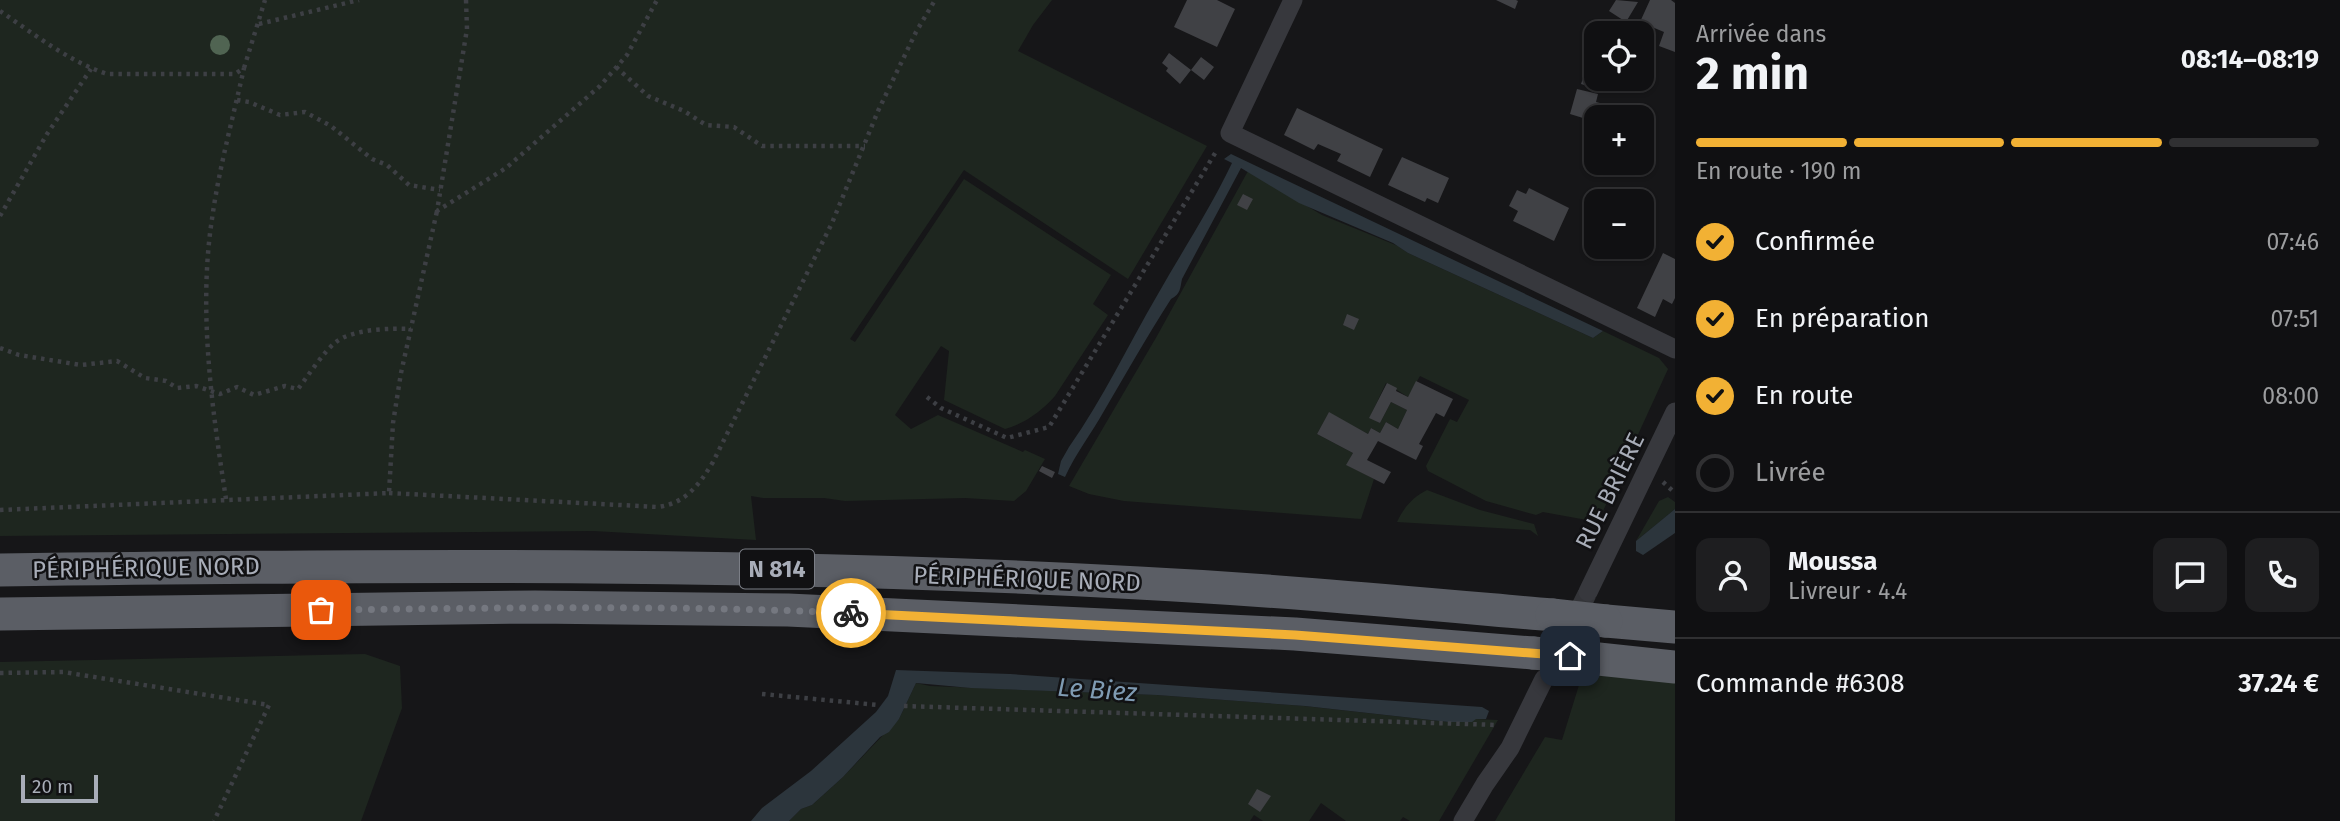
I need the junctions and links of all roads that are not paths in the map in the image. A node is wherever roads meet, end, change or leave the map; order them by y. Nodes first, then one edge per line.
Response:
1 (1293, 0) edge
2 (1675, 349) edge
3 (1675, 412) edge
4 (0, 570) edge
5 (1588, 592) tunnel mouth
6 (0, 614) edge
7 (1675, 627) edge
8 (1539, 666) junction
9 (1675, 667) edge
10 (1463, 821) edge

1 - 2 street
3 - 5 street, RUE BRIÈRE
4 - 7 highway, PÉRIPHÉRIQUE NORD / N 814, bridge
6 - 8 highway, PÉRIPHÉRIQUE NORD / N 814
8 - 9 highway, PÉRIPHÉRIQUE NORD / N 814, bridge
8 - 10 street

